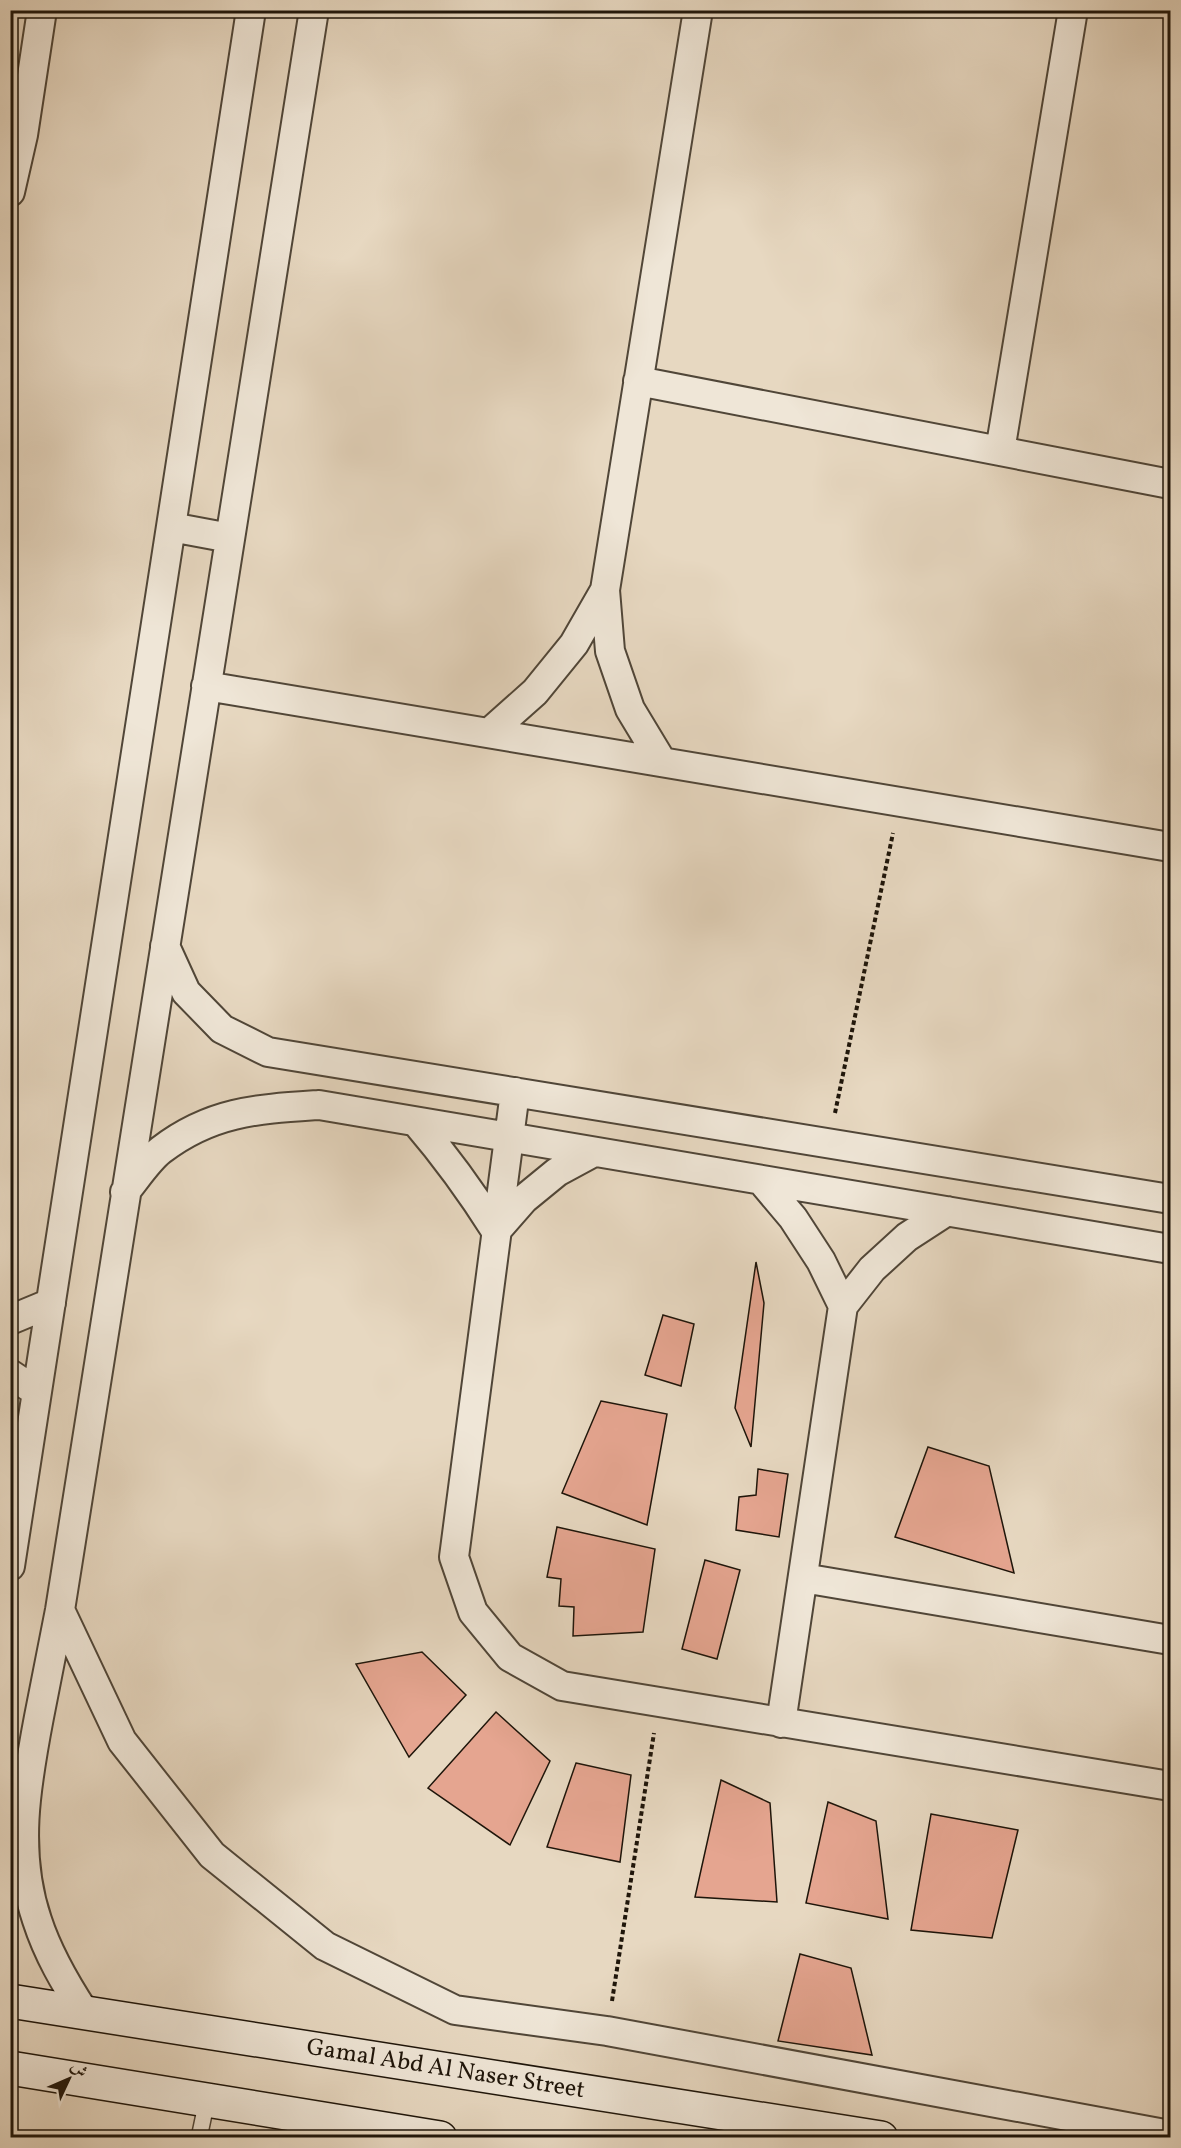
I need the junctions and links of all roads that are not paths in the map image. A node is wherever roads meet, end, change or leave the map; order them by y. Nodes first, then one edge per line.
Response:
1 (42, 10) edge
2 (251, 10) edge
3 (314, 10) edge
4 (698, 10) edge
5 (1074, 10) edge
6 (17, 139) edge
7 (10, 192) edge
8 (638, 381) junction
9 (1000, 451) junction
10 (1170, 484) edge
11 (171, 527) junction
12 (230, 538) junction
13 (604, 590) junction
14 (206, 686) junction
15 (489, 733) junction
16 (662, 762) junction
17 (1170, 847) edge
18 (165, 946) junction
19 (515, 1092) junction
20 (416, 1122) junction
21 (509, 1137) junction
22 (594, 1152) junction
23 (761, 1180) junction
24 (125, 1192) junction
25 (1170, 1199) edge
26 (947, 1211) junction
27 (496, 1232) junction
28 (1170, 1249) edge
29 (51, 1303) junction
30 (843, 1306) junction
31 (10, 1320) edge
32 (10, 1374) edge
33 (37, 1392) junction
34 (10, 1566) edge
35 (803, 1578) junction
36 (60, 1610) junction
37 (1170, 1640) edge
38 (781, 1723) junction
39 (21, 1761) edge
40 (1170, 1786) edge
41 (10, 2001) edge
42 (84, 2012) junction
43 (10, 2068) edge
44 (207, 2100) junction
45 (734, 2126) edge
46 (1170, 2135) edge
47 (879, 2137) edge
48 (199, 2138) edge
49 (440, 2138) edge

1 - 6 street
2 - 11 street
3 - 12 street
4 - 8 street
5 - 9 street
6 - 7 street
8 - 9 street
8 - 13 street
9 - 10 street
11 - 12 street
11 - 29 street
12 - 14 street
13 - 15 street
13 - 16 street
14 - 15 street
14 - 18 street
15 - 16 street
16 - 17 street
18 - 19 street
18 - 24 street
19 - 21 street
19 - 25 street
20 - 21 street
20 - 24 street
20 - 27 street
21 - 22 street
21 - 27 street
22 - 23 street
22 - 27 street
23 - 26 street
23 - 30 street
24 - 36 street
26 - 28 street
26 - 30 street
27 - 38 street
29 - 31 street
29 - 33 street
30 - 35 street
32 - 33 street
33 - 34 street
35 - 37 street
35 - 38 street
36 - 39 street
36 - 46 street
38 - 40 street
39 - 42 street
41 - 42 main road, Gamal Abd Al Naser Street
42 - 45 main road, Gamal Abd Al Naser Street
43 - 44 main road
44 - 48 lane
44 - 49 main road
45 - 47 main road, Gamal Abd Al Naser Street

